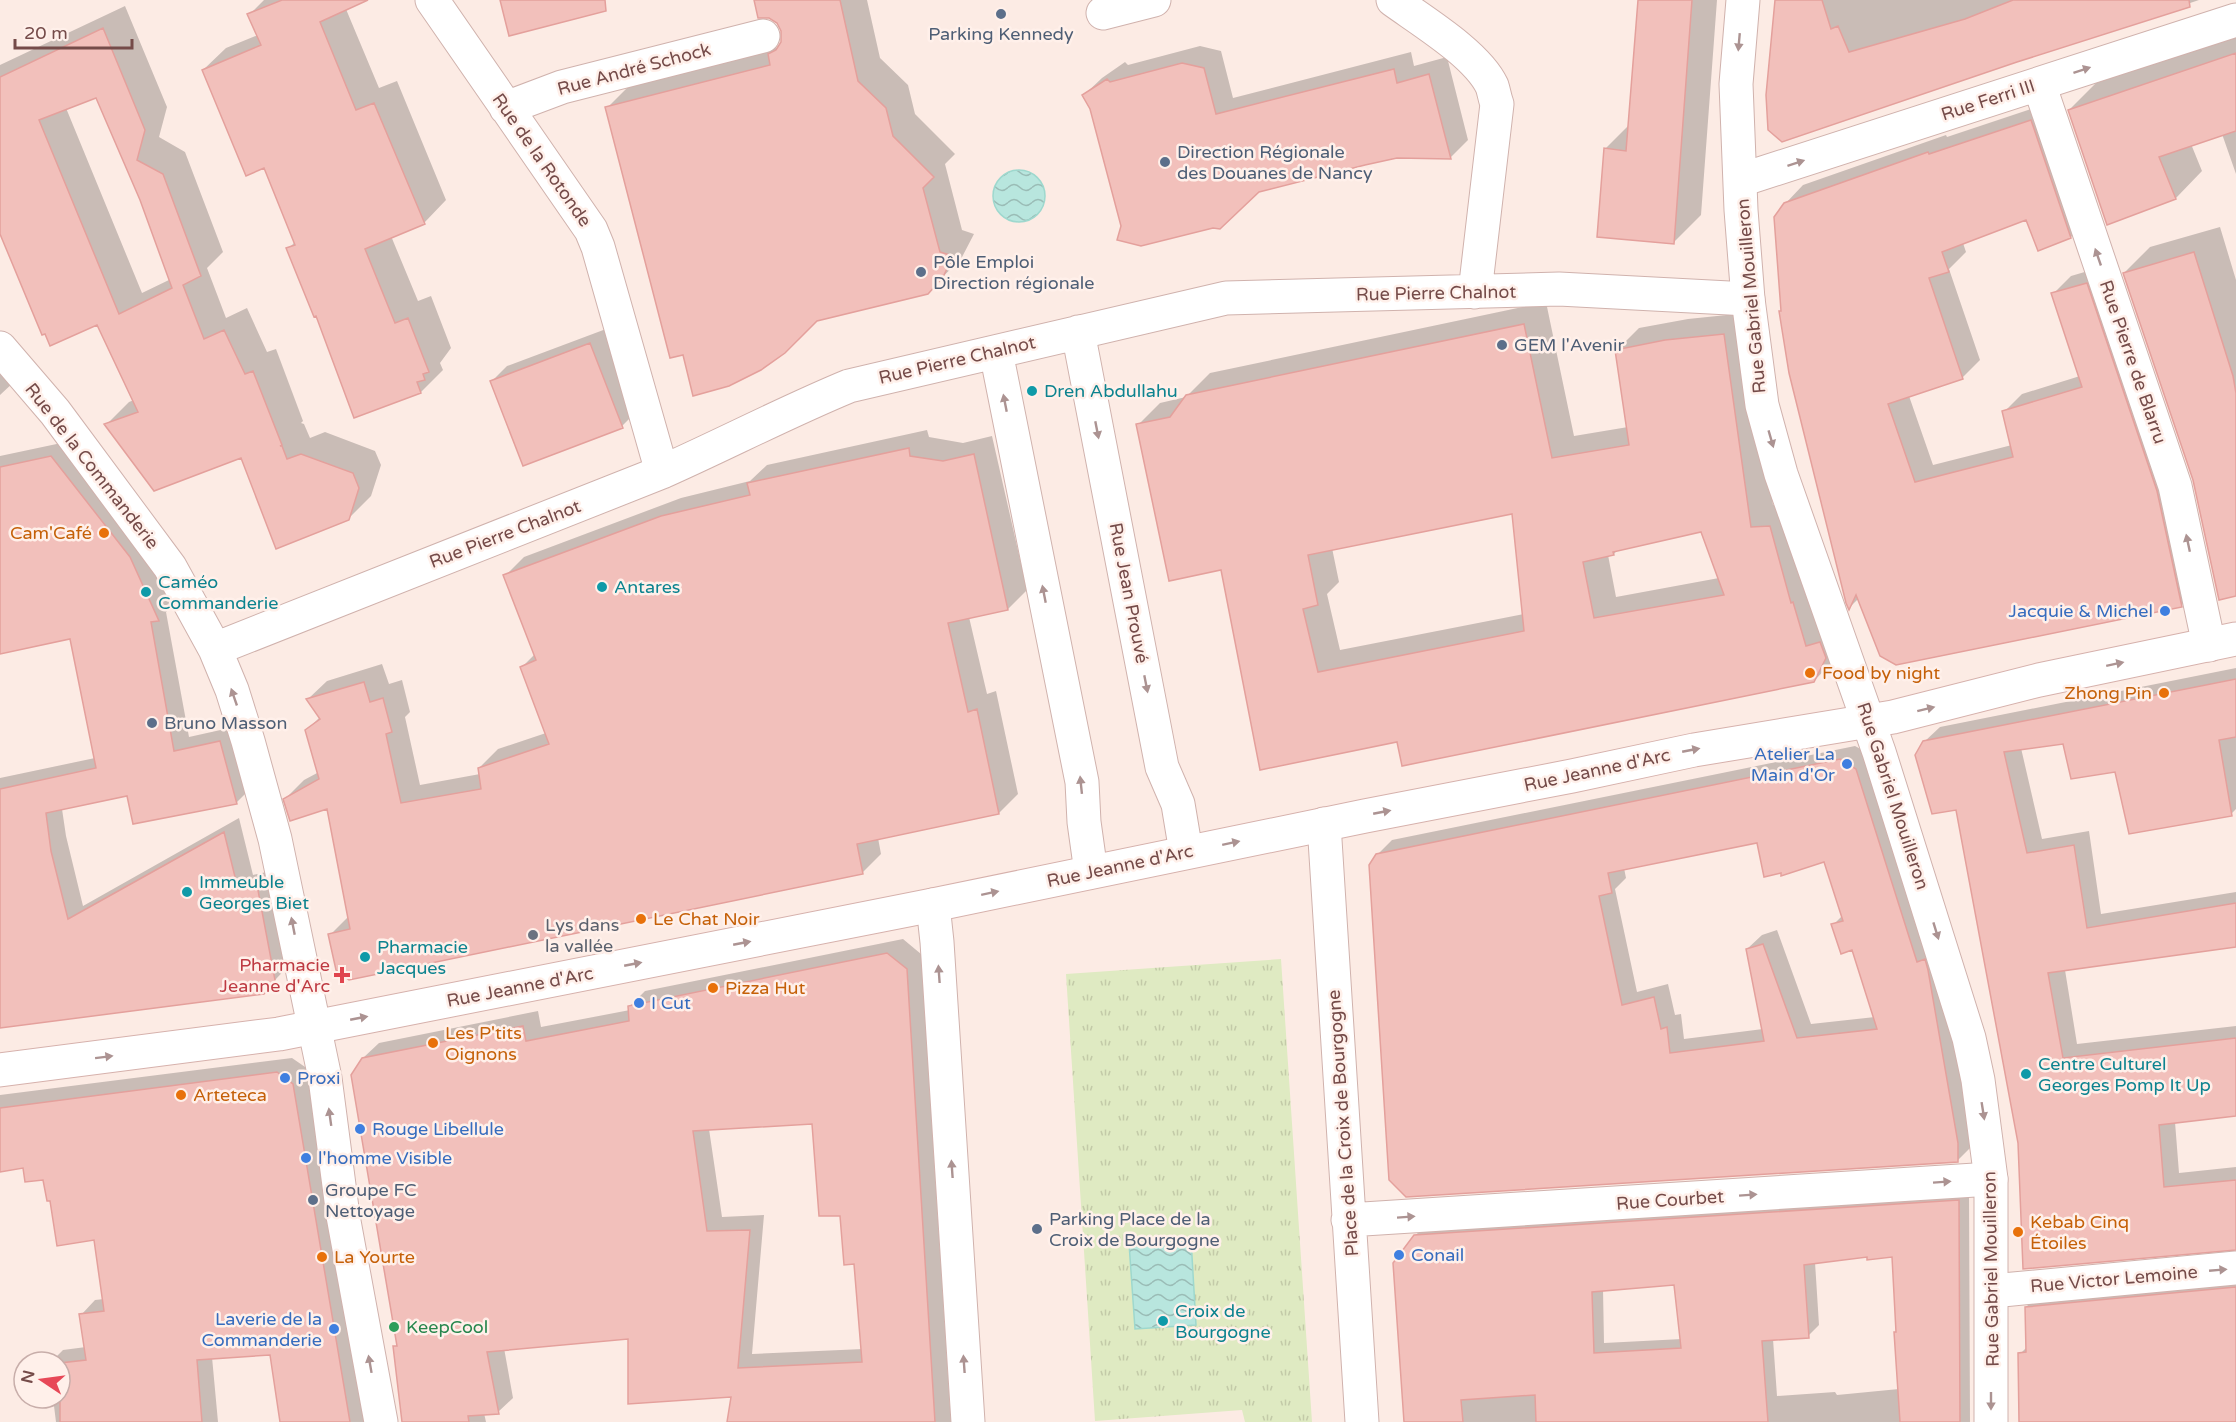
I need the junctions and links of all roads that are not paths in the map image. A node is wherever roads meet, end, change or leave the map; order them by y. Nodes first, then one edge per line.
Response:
1 (432, 0) edge
2 (1154, 0) edge
3 (1393, 0) edge
4 (1743, 0) edge
5 (1103, 13) dead end
6 (2236, 20) edge
7 (763, 36) dead end
8 (2039, 84) junction
9 (506, 108) junction
10 (1741, 180) junction
11 (1475, 292) junction
12 (1748, 298) junction
13 (1078, 332) junction
14 (0, 348) edge
15 (996, 352) junction
16 (662, 472) junction
17 (2222, 642) edge
18 (214, 649) junction
19 (1868, 722) junction
20 (1324, 824) junction
21 (1186, 852) junction
22 (1091, 872) junction
23 (933, 905) junction
24 (314, 1028) junction
25 (0, 1070) edge
26 (1991, 1179) junction
27 (1348, 1220) junction
28 (2236, 1268) edge
29 (1992, 1290) junction
30 (381, 1422) edge
31 (968, 1422) edge
32 (1362, 1422) edge
33 (1991, 1422) edge

1 - 9 street, Rue de la Rotonde
2 - 5 street
3 - 11 street
4 -> 10 street, Rue Gabriel Mouilleron
8 -> 6 street, Rue Ferri III
7 - 9 street, Rue André Schock
10 -> 8 street, Rue Ferri III
17 -> 8 street, Rue Pierre de Blarru
9 - 16 street, Rue de la Rotonde
10 - 12 street, Rue Gabriel Mouilleron
11 - 12 street, Rue Pierre Chalnot
11 - 13 street, Rue Pierre Chalnot
12 -> 19 street, Rue Gabriel Mouilleron
13 - 15 street, Rue Pierre Chalnot
13 -> 21 street, Rue Jean Prouvé
14 - 18 street, Rue de la Commanderie
15 - 16 street, Rue Pierre Chalnot
22 -> 15 street
16 - 18 street, Rue Pierre Chalnot
19 -> 17 street, Rue Jeanne d'Arc
24 -> 18 street, Rue de la Commanderie
20 -> 19 street, Rue Jeanne d'Arc
19 -> 26 street, Rue Gabriel Mouilleron
21 -> 20 street, Rue Jeanne d'Arc
20 - 27 street, Place de la Croix de Bourgogne
21 - 22 street, Rue Jeanne d'Arc
23 -> 22 street, Rue Jeanne d'Arc
24 -> 23 street, Rue Jeanne d'Arc
31 -> 23 street
25 -> 24 street, Rue Jeanne d'Arc
30 -> 24 street, Rue de la Commanderie
27 -> 26 street, Rue Courbet
26 - 29 street, Rue Gabriel Mouilleron
27 - 32 street, Place de la Croix de Bourgogne
29 -> 28 street, Rue Victor Lemoine
29 -> 33 street, Rue Gabriel Mouilleron

